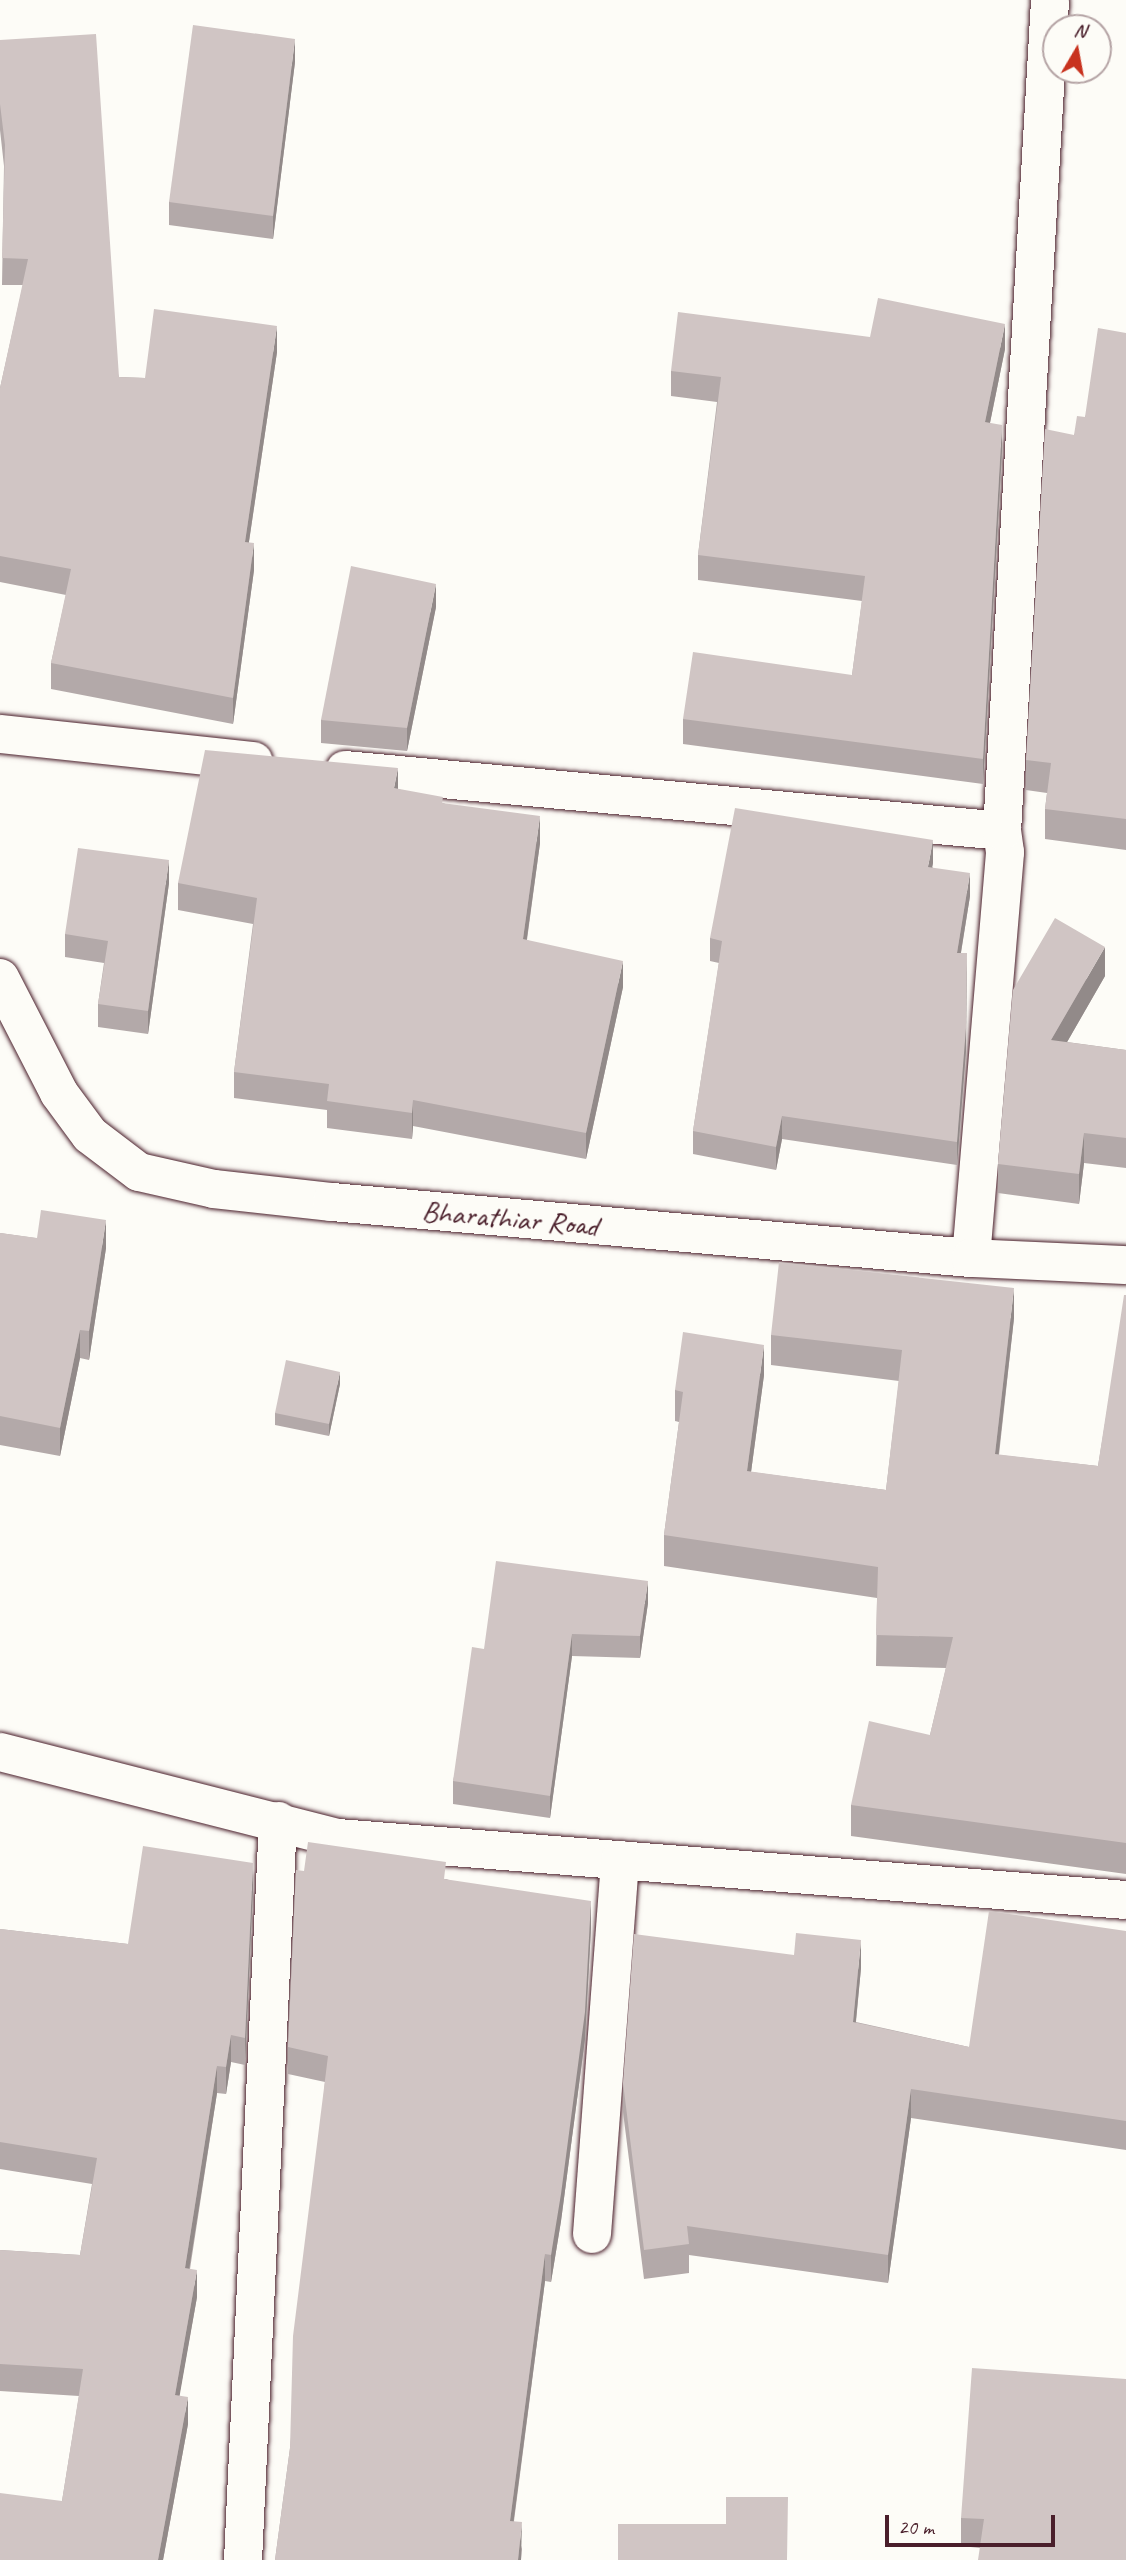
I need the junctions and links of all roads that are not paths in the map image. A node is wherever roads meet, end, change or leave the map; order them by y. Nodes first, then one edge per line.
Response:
1 (1050, 0) edge
2 (0, 734) edge
3 (1002, 831) junction
4 (0, 978) edge
5 (971, 1258) junction
6 (1126, 1265) edge
7 (0, 1752) edge
8 (278, 1821) junction
9 (620, 1860) junction
10 (1126, 1899) edge
11 (592, 2234) dead end
12 (243, 2560) edge

1 - 3 street
2 - 3 street
3 - 5 street
4 - 5 street, Bharathiar Road
5 - 6 street, Bharathiar Road
7 - 8 street
8 - 9 street
8 - 12 street
9 - 10 street
9 - 11 street

